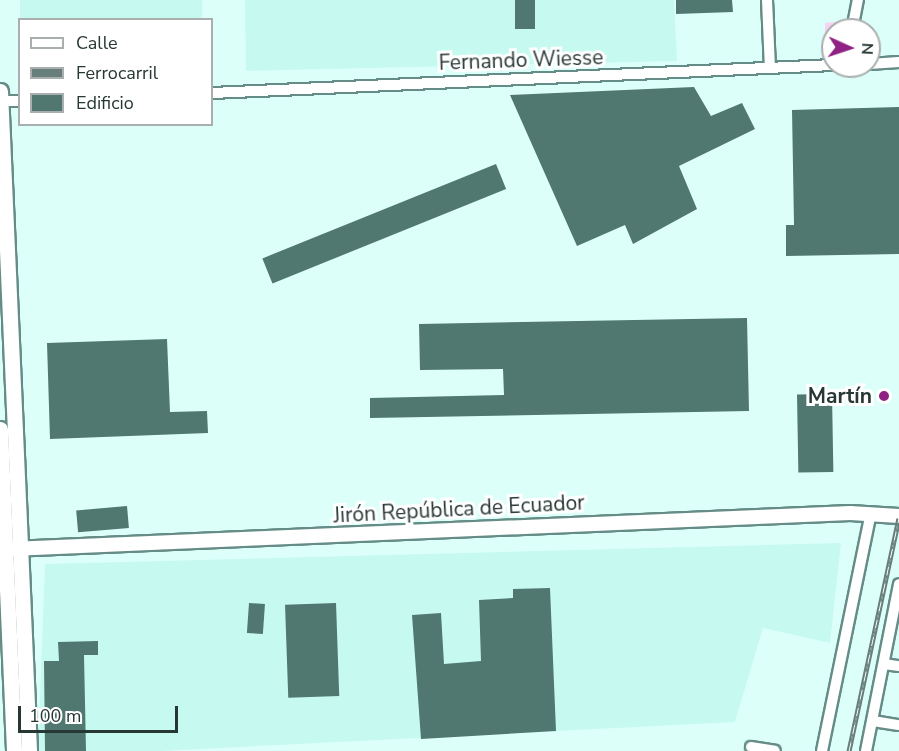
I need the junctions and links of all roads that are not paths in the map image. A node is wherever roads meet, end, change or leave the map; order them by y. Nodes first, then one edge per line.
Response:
1 (767, 0) edge
2 (858, 0) edge
3 (854, 18) edge
4 (899, 62) edge
5 (881, 63) edge
6 (821, 66) edge
7 (770, 68) junction
8 (0, 91) edge
9 (213, 93) edge
10 (0, 101) edge
11 (18, 101) edge
12 (6, 328) edge
13 (0, 429) edge
14 (871, 513) junction
15 (899, 516) edge
16 (13, 549) junction
17 (899, 584) edge
18 (897, 607) edge
19 (884, 664) junction
20 (899, 666) edge
21 (873, 721) junction
22 (899, 725) edge
23 (751, 747) dead end
24 (14, 751) edge
25 (29, 751) edge
26 (775, 751) edge
27 (822, 751) edge
28 (866, 751) edge

1 - 7 street
2 - 3 street
4 - 5 street
6 - 7 street, Fernando Wiesse
7 - 9 street, Fernando Wiesse
8 - 10 main road
10 - 11 street
10 - 12 main road
12 - 16 main road
13 - 16 main road
14 - 15 street, Jirón República de Ecuador
14 - 16 street, Jirón República de Ecuador
14 - 27 street
16 - 24 main road
16 - 25 main road
17 - 18 street
18 - 19 street
19 - 20 street
19 - 21 street
21 - 22 street
21 - 28 street
23 - 26 street

